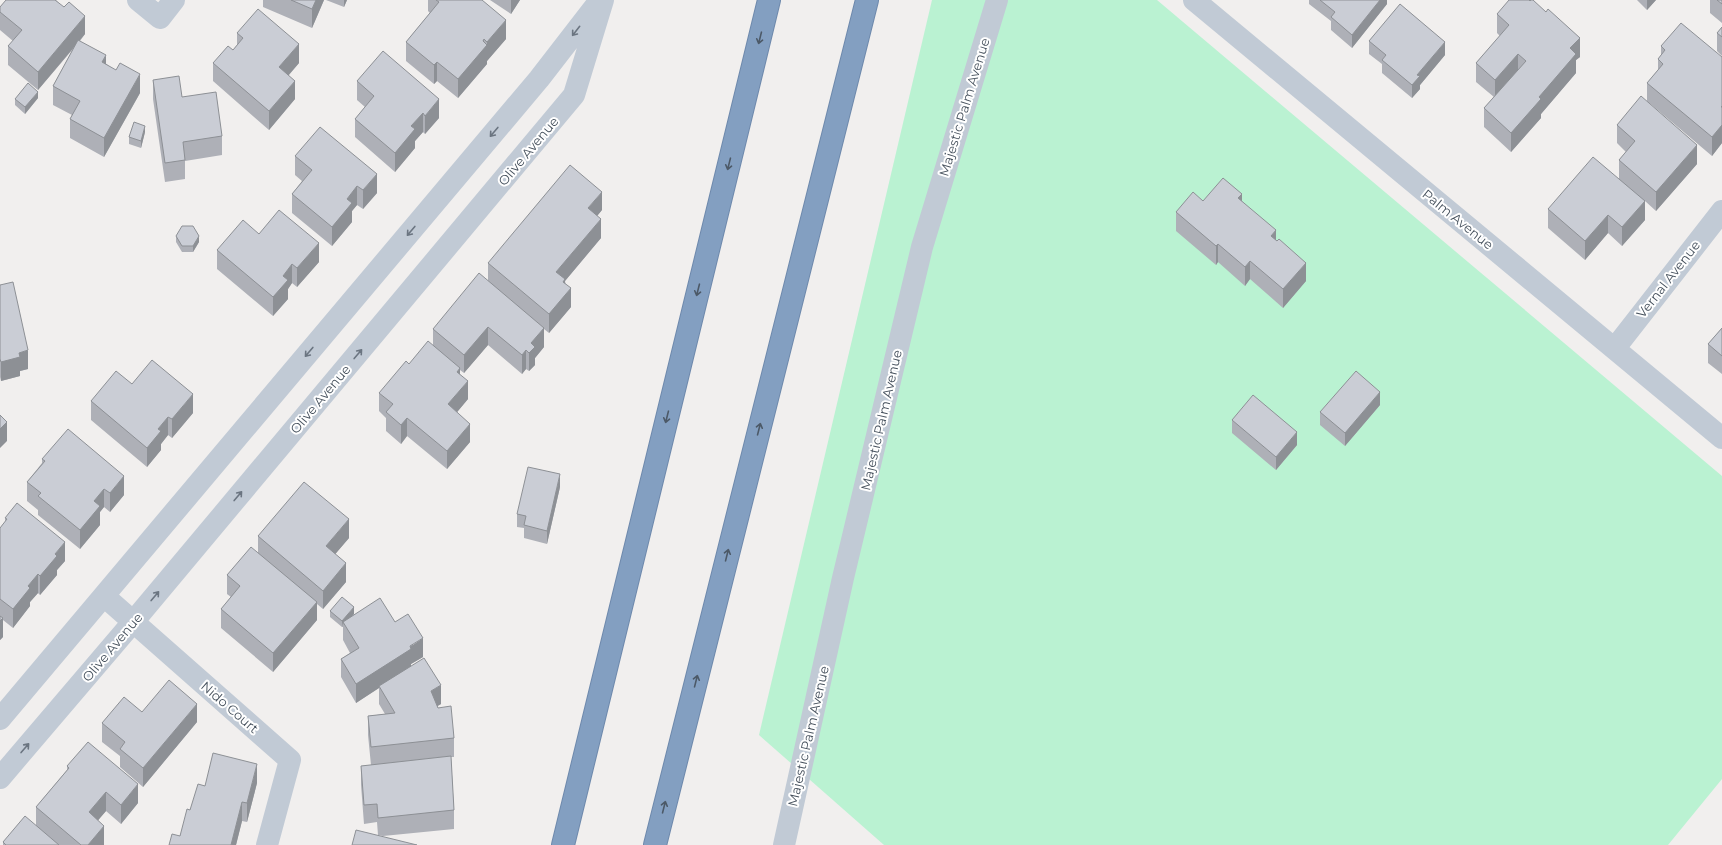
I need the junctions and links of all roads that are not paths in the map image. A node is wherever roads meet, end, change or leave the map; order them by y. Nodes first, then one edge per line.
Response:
1 (138, 0) edge
2 (174, 0) edge
3 (600, 0) edge
4 (603, 0) edge
5 (769, 0) edge
6 (867, 0) edge
7 (997, 0) edge
8 (1194, 0) edge
9 (1722, 211) edge
10 (1615, 348) junction
11 (1722, 438) edge
12 (104, 596) junction
13 (134, 622) junction
14 (0, 719) edge
15 (0, 778) edge
16 (267, 845) edge
17 (563, 845) edge
18 (654, 845) edge
19 (784, 845) edge

1 - 2 street
3 -> 12 street
13 -> 4 street, Olive Avenue
5 -> 17 highway
18 -> 6 highway
7 - 19 street, Majestic Palm Avenue
8 - 10 street, Palm Avenue
9 - 10 street, Vernal Avenue
10 - 11 street, Palm Avenue
12 - 13 street, Nido Court
12 - 14 street
15 -> 13 street, Olive Avenue
13 - 16 street, Nido Court

